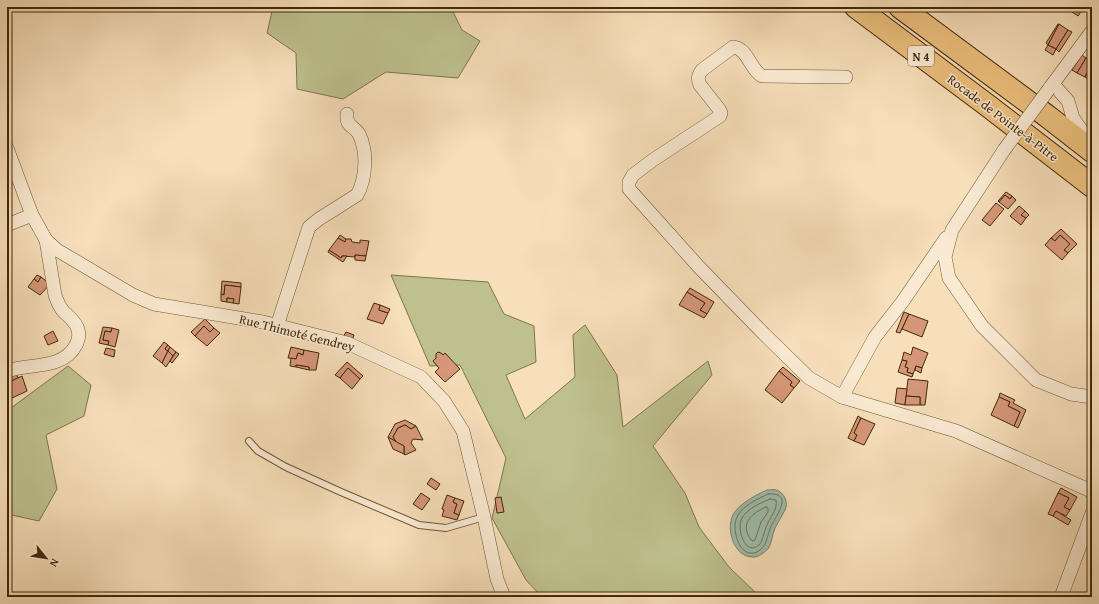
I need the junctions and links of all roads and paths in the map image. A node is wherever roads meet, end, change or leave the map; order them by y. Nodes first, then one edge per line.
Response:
1 (856, 7) edge
2 (900, 7) edge
3 (1092, 31) edge
4 (846, 77) dead end
5 (1051, 86) junction
6 (347, 114) dead end
7 (1092, 140) edge
8 (7, 148) edge
9 (1092, 151) edge
10 (1092, 186) edge
11 (32, 215) junction
12 (7, 226) edge
13 (952, 230) junction
14 (46, 240) junction
15 (277, 326) junction
16 (7, 371) edge
17 (842, 397) junction
18 (1092, 397) edge
19 (249, 441) dead end
20 (1092, 493) edge
21 (1092, 513) edge
22 (484, 517) junction
23 (504, 597) edge
24 (1062, 597) edge

1 - 10 highway, Rocade de Pointe-à-Pitre / N 4
2 - 9 highway, Rocade de Pointe-à-Pitre / N 4
3 - 5 street
4 - 17 street
5 - 7 street
5 - 13 street, bridge
6 - 15 street
8 - 11 street, Rue Thimoté Gendrey
11 - 12 street
11 - 14 street, Rue Thimoté Gendrey
13 - 17 street
13 - 18 street
14 - 15 street, Rue Thimoté Gendrey
14 - 16 street
15 - 22 street, Rue Thimoté Gendrey
17 - 20 street
19 - 22 lane
21 - 24 street
22 - 23 street, Rue Thimoté Gendrey

